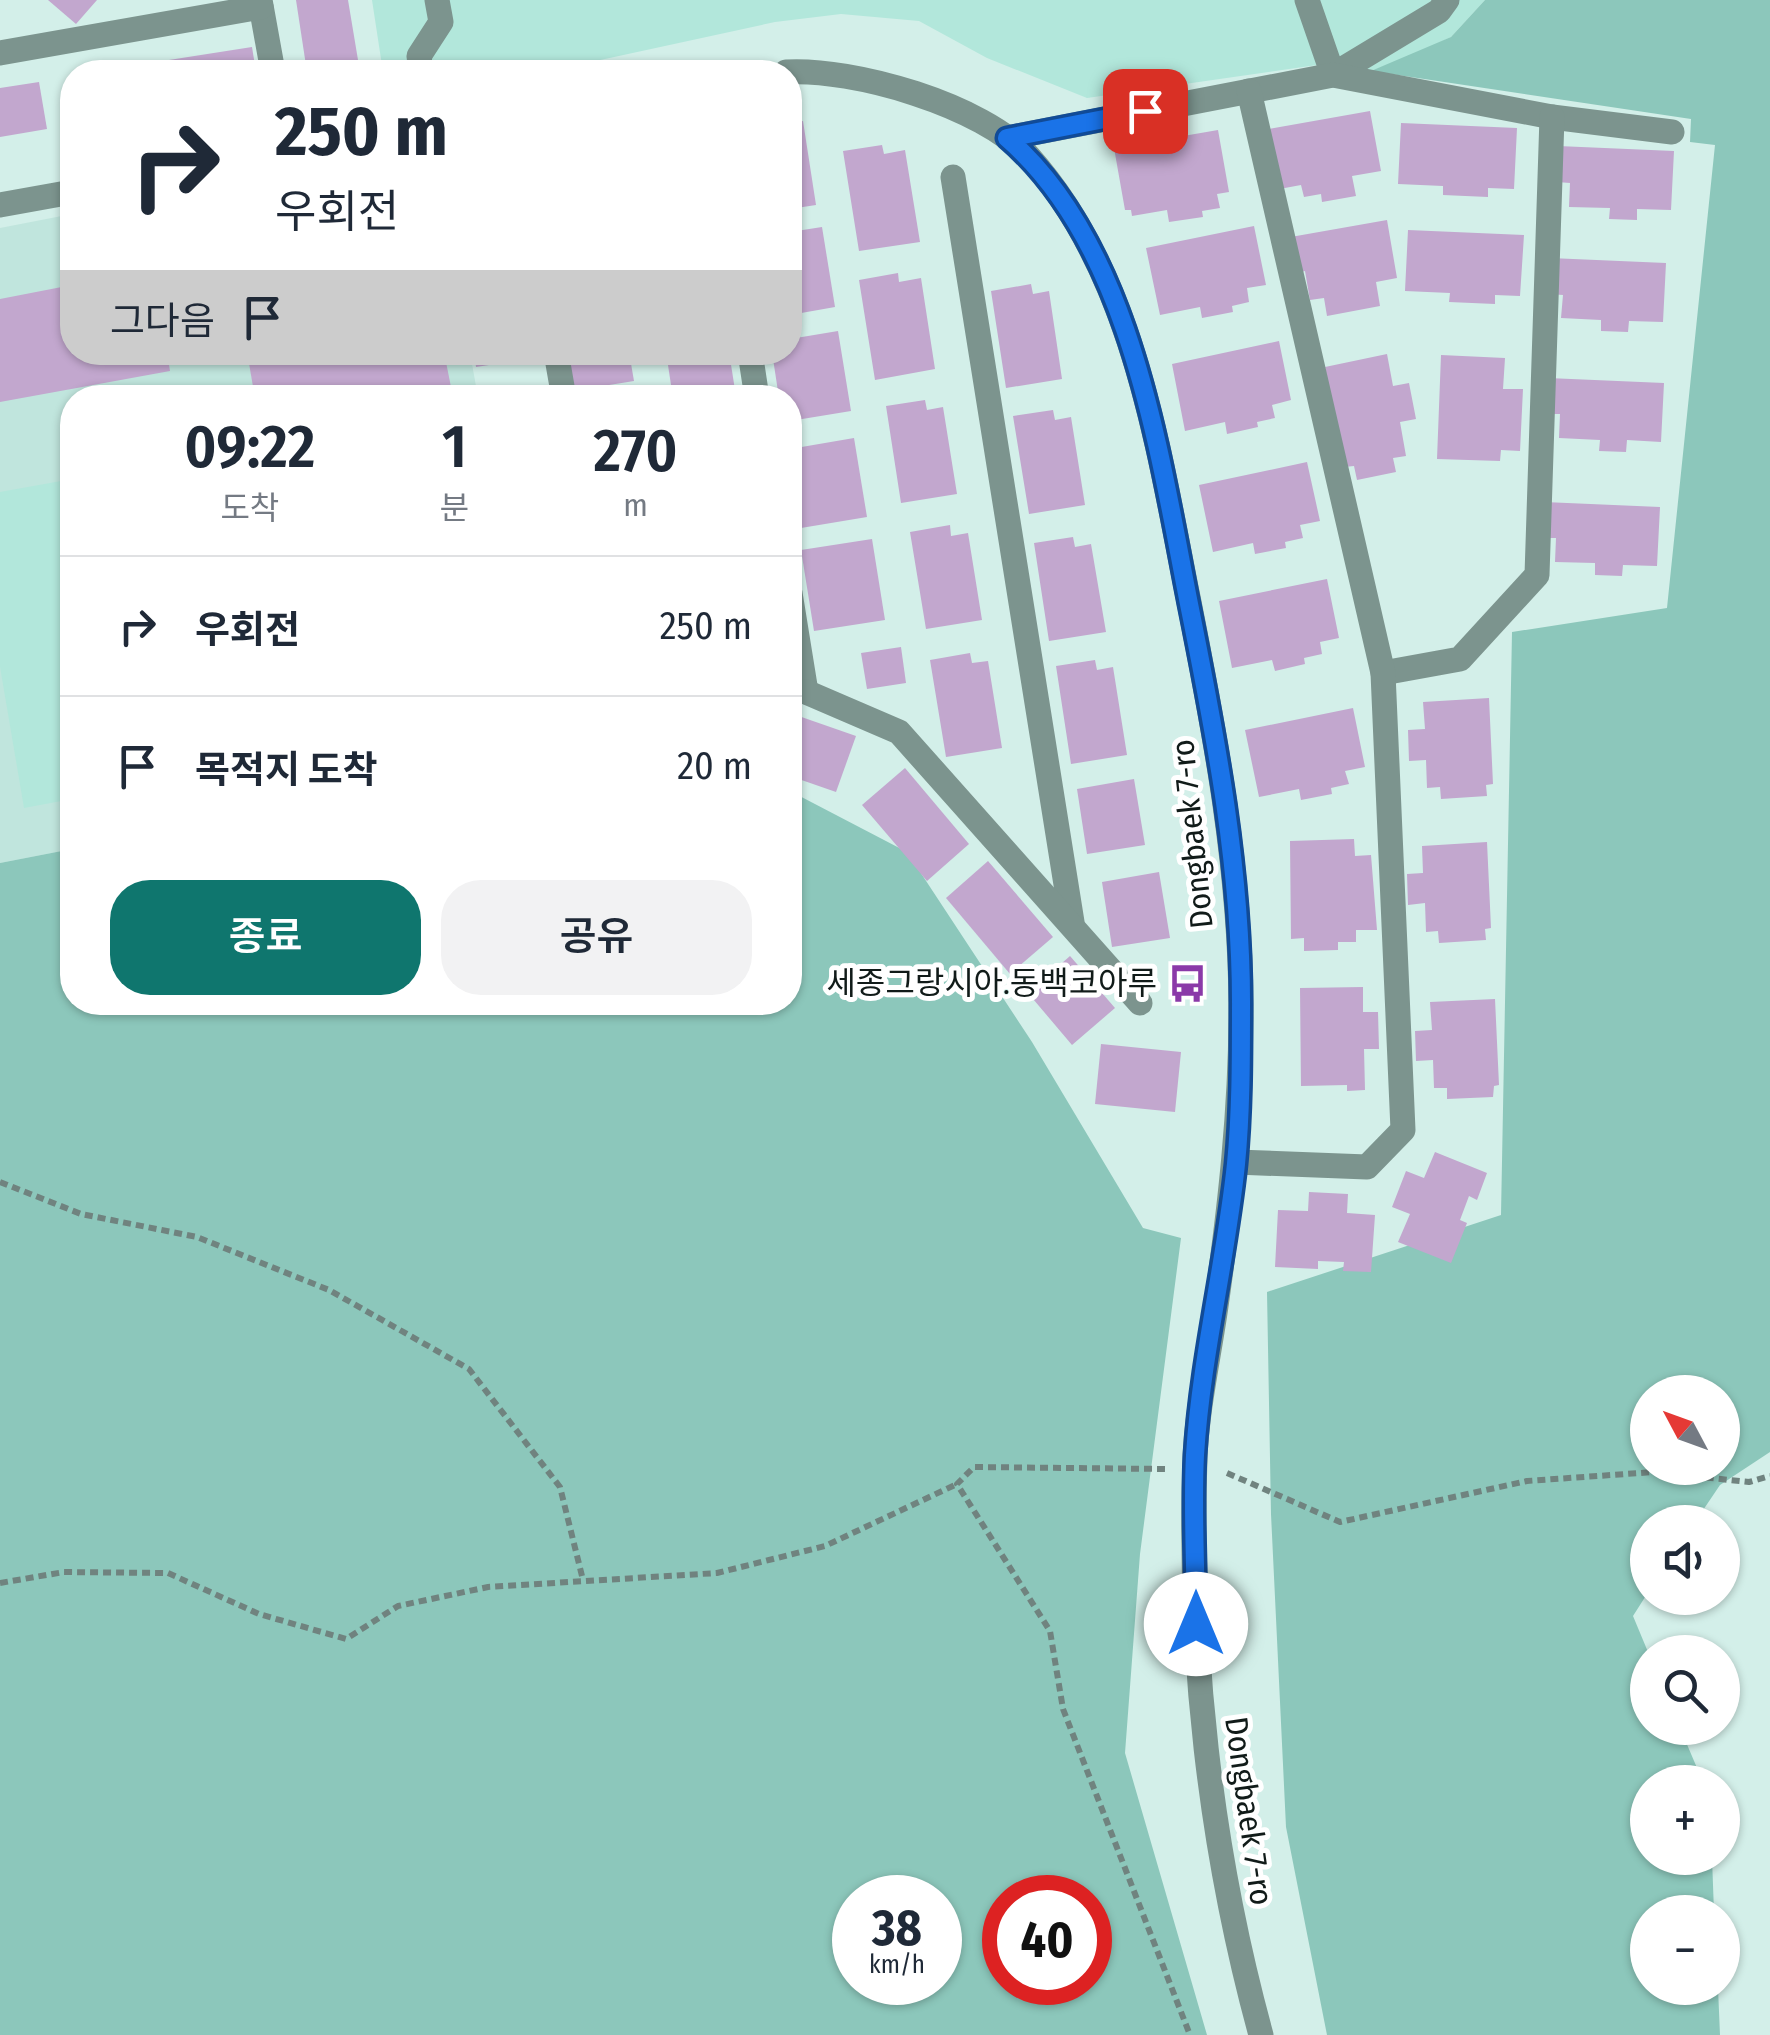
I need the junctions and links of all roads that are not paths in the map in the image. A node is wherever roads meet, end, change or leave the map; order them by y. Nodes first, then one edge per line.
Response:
1 (437, 0) edge
2 (1307, 0) edge
3 (1447, 0) edge
4 (260, 3) edge
5 (0, 53) edge
6 (270, 60) edge
7 (420, 60) edge
8 (802, 71) edge
9 (1333, 75) junction
10 (1249, 91) junction
11 (1552, 118) junction
12 (1672, 132) dead end
13 (1007, 138) junction
14 (952, 177) dead end
15 (60, 194) edge
16 (0, 205) edge
17 (1383, 673) junction
18 (802, 691) edge
19 (1072, 922) junction
20 (1140, 1004) dead end
21 (1236, 1162) junction
22 (1261, 2035) edge

1 - 7 street
2 - 9 street
3 - 9 street
4 - 5 street
4 - 6 street
8 - 13 street, Dongbaek 7-ro
9 - 10 street
9 - 11 street
10 - 13 street
10 - 17 street
11 - 12 street
11 - 17 street
13 - 21 street, Dongbaek 7-ro
14 - 19 street
15 - 16 street
17 - 21 street
18 - 19 street
19 - 20 street
21 - 22 street, Dongbaek 7-ro

